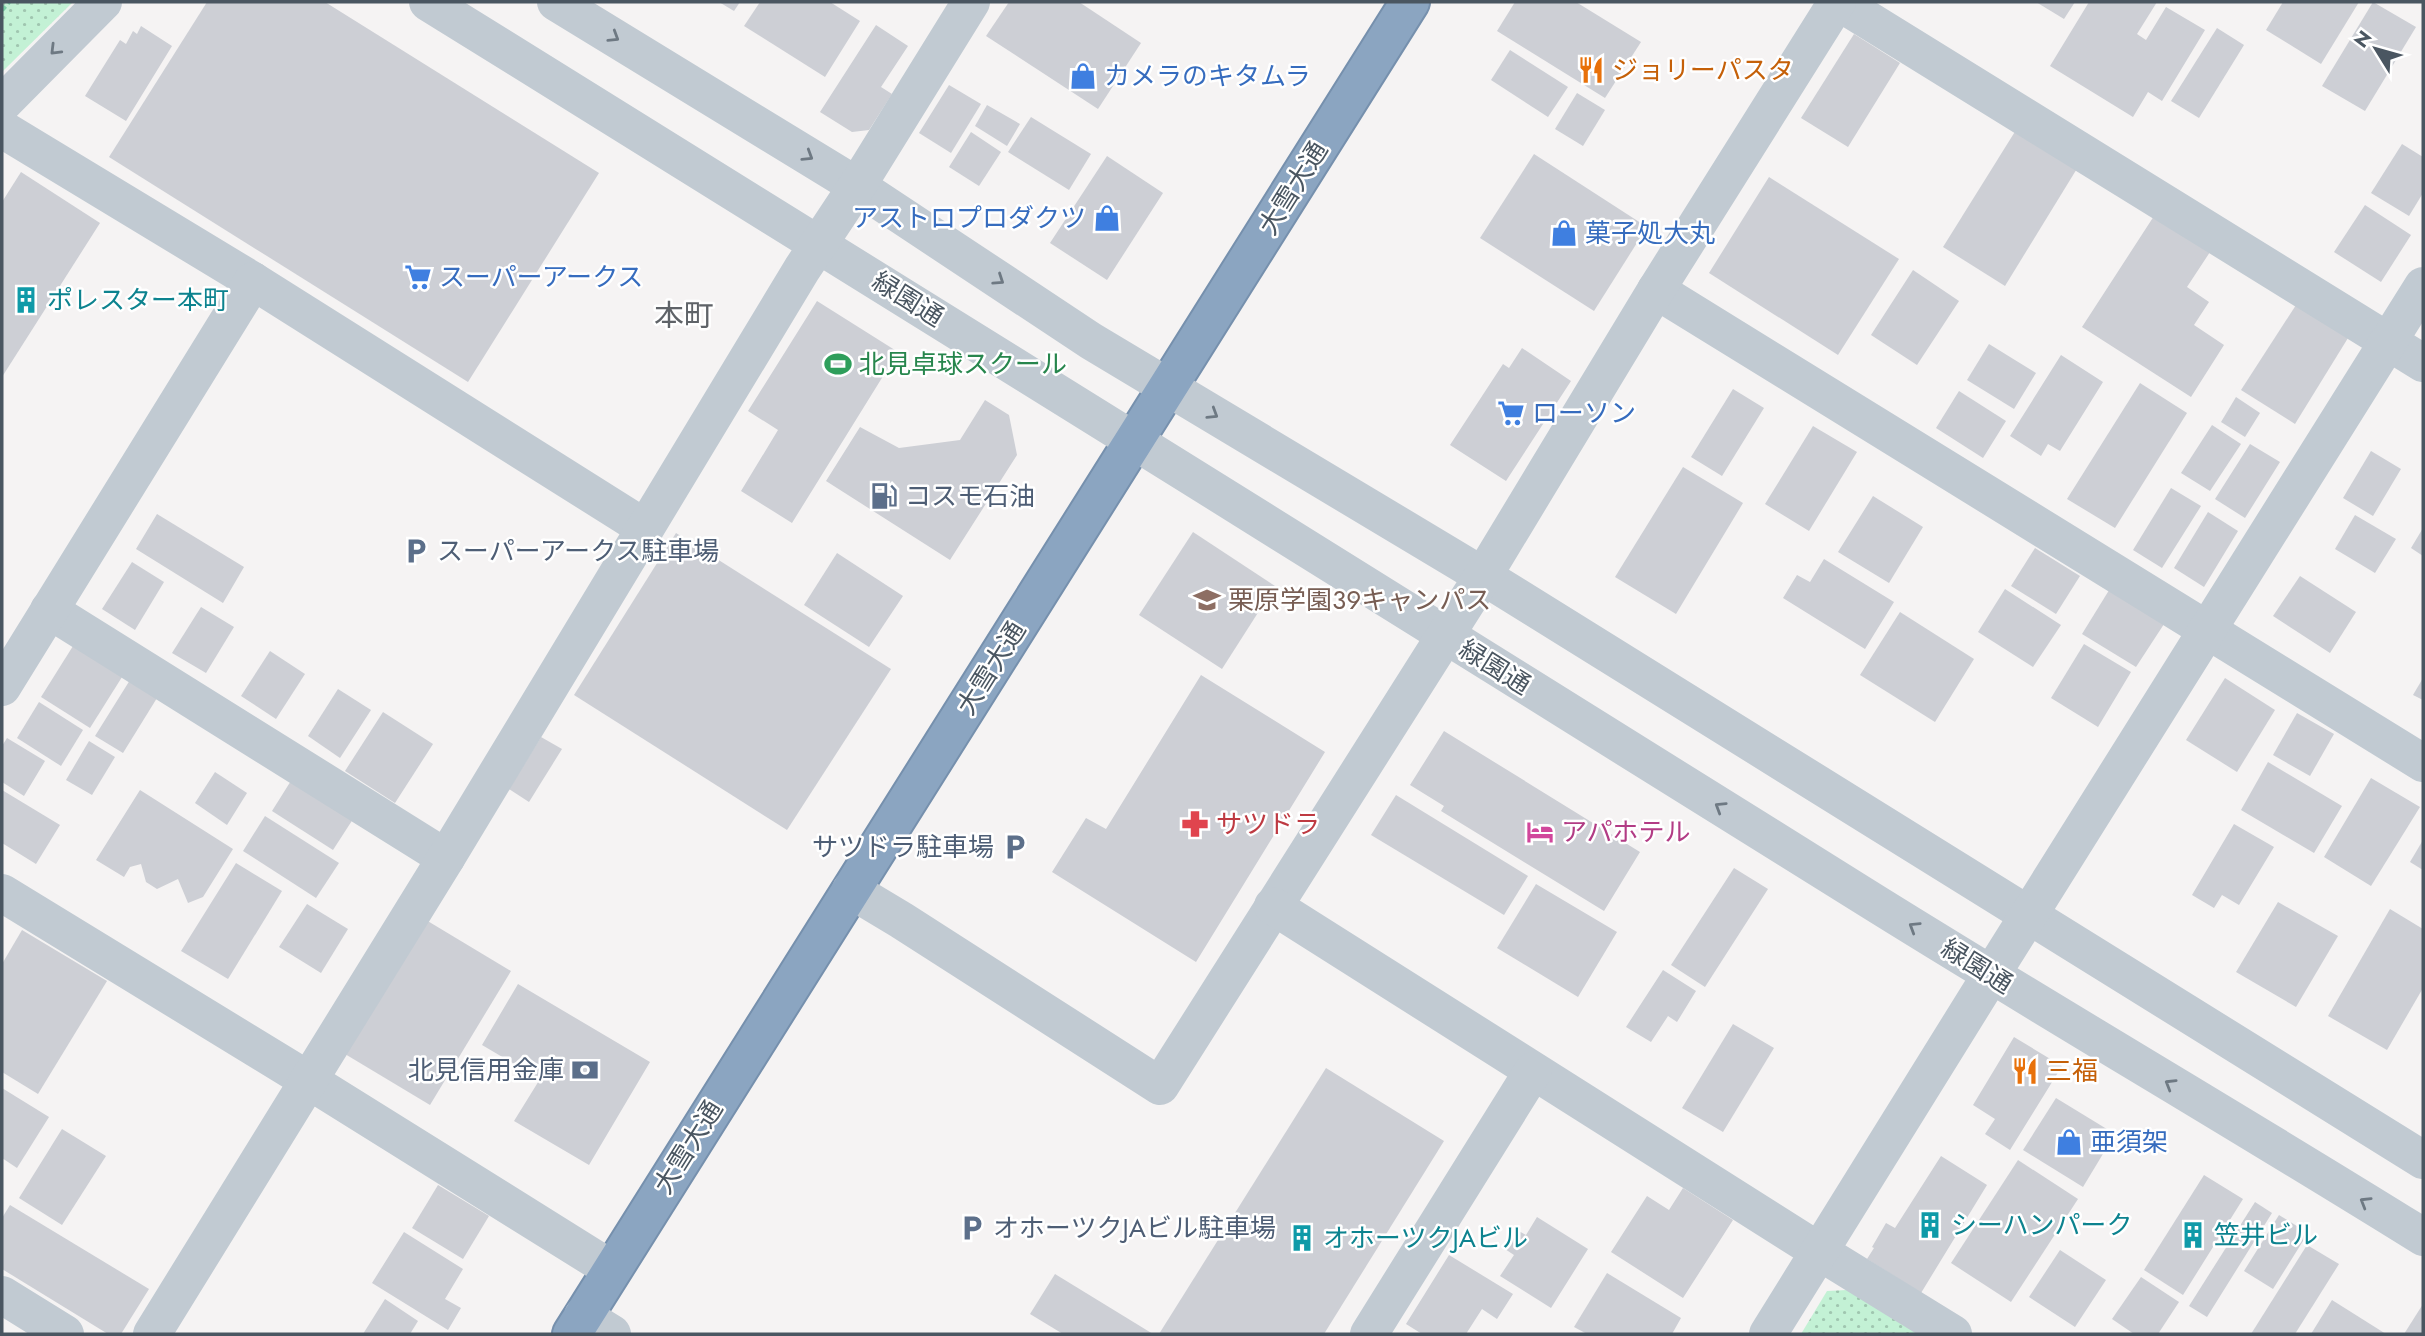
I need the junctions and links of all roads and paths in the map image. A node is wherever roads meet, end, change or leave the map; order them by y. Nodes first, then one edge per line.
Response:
1 (9, 2) edge
2 (103, 2) edge
3 (428, 2) edge
4 (556, 2) edge
5 (971, 2) edge
6 (1410, 2) edge
7 (1838, 2) edge
8 (2, 10) edge
9 (2, 104) edge
10 (2, 129) edge
11 (857, 187) junction
12 (821, 244) junction
13 (253, 281) junction
14 (2423, 286) edge
15 (1657, 290) junction
16 (2389, 342) junction
17 (2423, 363) edge
18 (1168, 386) junction
19 (1134, 442) junction
20 (645, 528) junction
21 (1483, 576) junction
22 (49, 610) junction
23 (2208, 631) junction
24 (1445, 636) junction
25 (2, 687) edge
26 (2423, 763) edge
27 (446, 858) junction
28 (851, 890) junction
29 (2, 893) edge
30 (1273, 906) junction
31 (2031, 914) junction
32 (1991, 975) junction
33 (1534, 1071) junction
34 (307, 1080) junction
35 (2423, 1160) edge
36 (2420, 1227) edge
37 (1820, 1252) junction
38 (611, 1269) junction
39 (2, 1295) edge
40 (589, 1328) edge
41 (65, 1334) edge
42 (152, 1334) edge
43 (1368, 1334) edge
44 (1768, 1334) edge
45 (1953, 1334) edge

1 - 8 path
2 -> 9 street
3 - 12 street, 緑園通
4 -> 11 street
5 - 11 street
6 - 18 highway, 大雪大通
7 - 15 street
7 - 16 street
10 - 13 street
11 - 12 street
11 -> 18 street
12 - 19 street, 緑園通
12 - 20 street
13 - 20 street
13 - 22 street
14 - 16 street
15 - 21 street
15 - 23 street
16 - 17 street
16 - 23 street
18 - 19 highway, 大雪大通
18 -> 21 street
19 - 24 street, 緑園通
19 - 28 highway, 大雪大通
20 - 27 street
21 - 24 street
21 - 31 street
22 - 25 street
22 - 27 street
23 - 26 street
23 - 31 street
24 - 30 street
32 -> 24 street, 緑園通
27 - 34 street
28 - 30 street
28 - 38 highway, 大雪大通
29 - 34 street
30 - 33 street
31 - 32 street
31 - 35 street
36 -> 32 street, 緑園通
32 - 37 street
33 - 37 street
33 - 43 street
34 - 38 street
34 - 42 street
37 - 44 street
37 - 45 street
38 - 40 highway, 大雪大通
39 - 41 street

